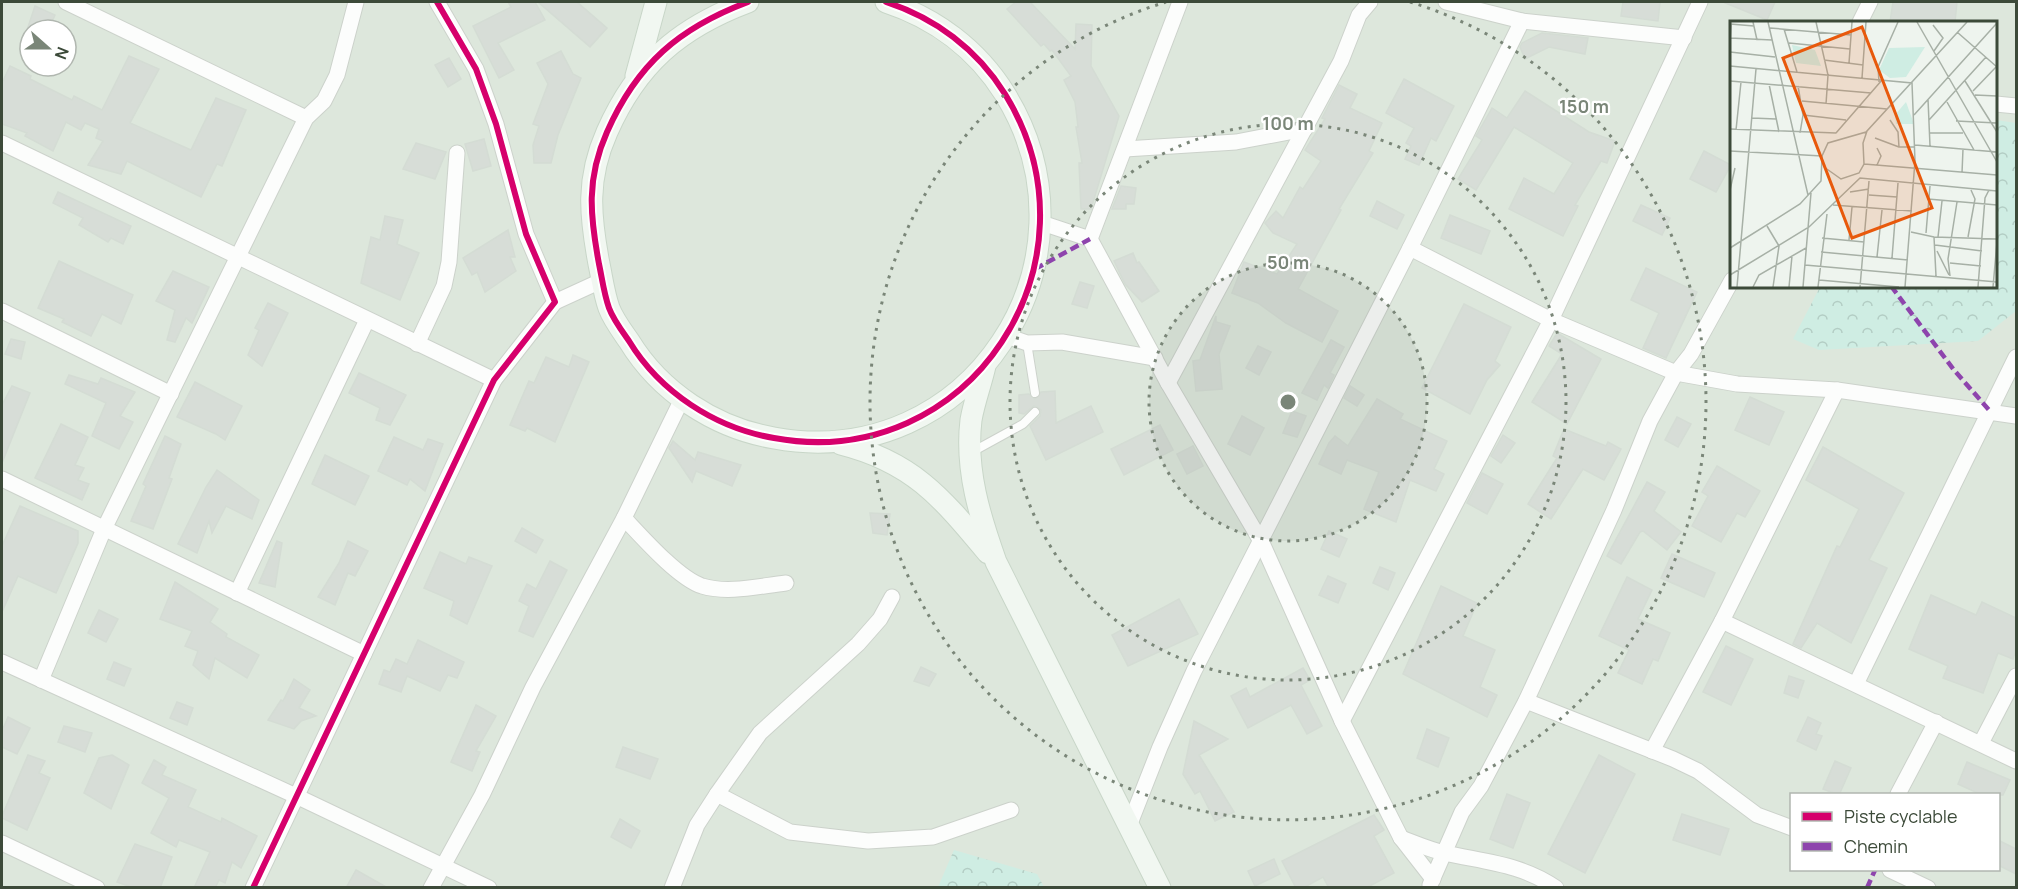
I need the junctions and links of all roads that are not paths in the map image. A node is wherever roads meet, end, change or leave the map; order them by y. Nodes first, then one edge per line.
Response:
1 (66, 2) edge
2 (356, 2) edge
3 (437, 2) edge
4 (656, 2) edge
5 (748, 2) edge
6 (886, 2) edge
7 (1180, 2) edge
8 (1370, 2) edge
9 (1446, 2) edge
10 (1700, 2) edge
11 (1870, 2) edge
12 (916, 6) edge
13 (1522, 21) junction
14 (1860, 21) edge
15 (1684, 39) junction
16 (635, 81) junction
17 (1997, 104) edge
18 (2016, 106) edge
19 (306, 118) junction
20 (1305, 129) junction
21 (2, 143) edge
22 (1125, 149) junction
23 (457, 153) dead end
24 (1042, 223) junction
25 (1090, 239) junction
26 (1410, 249) junction
27 (237, 258) junction
28 (603, 280) junction
29 (1730, 282) edge
30 (555, 302) junction
31 (2, 311) edge
32 (367, 320) junction
33 (1551, 320) junction
34 (1017, 340) junction
35 (417, 344) junction
36 (2016, 357) edge
37 (1155, 358) junction
38 (985, 366) junction
39 (1676, 373) junction
40 (494, 380) junction
41 (1168, 383) junction
42 (1837, 390) junction
43 (1035, 393) dead end
44 (171, 394) junction
45 (682, 399) junction
46 (1989, 410) junction
47 (1035, 412) dead end
48 (2016, 416) edge
49 (835, 442) junction
50 (970, 453) junction
51 (2, 479) edge
52 (624, 518) junction
53 (104, 529) junction
54 (1262, 543) junction
55 (996, 562) junction
56 (786, 583) dead end
57 (237, 593) junction
58 (892, 597) dead end
59 (1722, 621) junction
60 (364, 654) junction
61 (2, 662) edge
62 (2016, 676) edge
63 (41, 680) junction
64 (1856, 684) junction
65 (1526, 701) junction
66 (1342, 721) junction
67 (1936, 722) junction
68 (1981, 743) junction
69 (1652, 751) junction
70 (2016, 761) edge
71 (1899, 793) edge
72 (717, 794) junction
73 (296, 796) junction
74 (1011, 810) dead end
75 (1130, 826) junction
76 (1790, 828) edge
77 (1401, 838) junction
78 (2, 843) edge
79 (1443, 853) junction
80 (442, 866) junction
81 (1892, 871) edge
82 (1431, 883) edge
83 (95, 887) edge
84 (253, 888) edge
85 (431, 888) edge
86 (489, 888) edge
87 (672, 888) edge
88 (1160, 888) edge
89 (1556, 888) edge
90 (1928, 888) edge

1 - 19 street
2 - 19 street
3 - 30 street
4 - 16 street
5 - 16 street
6 - 12 street
7 - 22 street
8 - 20 street
9 - 13 street
10 - 15 street
11 - 14 street
12 - 24 street
13 - 15 street
13 - 26 street
15 - 33 street
16 - 28 street
17 - 18 street
19 - 27 street
20 - 22 street
20 - 41 street
21 - 27 street
22 - 25 street
23 - 35 street
24 - 25 street
24 - 34 street
25 - 37 street
26 - 33 street
26 - 54 street
27 - 32 street
27 - 44 street
28 - 30 street
28 - 45 street
29 - 39 street
30 - 40 street
31 - 44 street
32 - 35 street
32 - 57 street
33 - 39 street
33 - 66 street
34 - 37 street
34 - 38 street
34 - 43 lane
35 - 40 street
36 - 46 street
37 - 41 street
38 - 49 street
38 - 50 street
39 - 42 street
39 - 65 street
40 - 60 street
41 - 54 street
42 - 46 street
42 - 59 street
44 - 53 street
45 - 49 street
45 - 52 street
46 - 48 street
46 - 64 street
47 - 50 lane
49 - 55 street
50 - 55 street
51 - 53 street
52 - 56 street
52 - 80 street
53 - 57 street
53 - 63 street
54 - 66 street
54 - 75 street
55 - 75 street
57 - 60 street
58 - 72 street
59 - 64 street
59 - 69 street
60 - 73 street
61 - 63 street
62 - 68 street
63 - 73 street
64 - 67 street
65 - 69 street
65 - 79 street
66 - 77 street
67 - 68 street
67 - 71 street
68 - 70 street
69 - 76 street
72 - 74 street
72 - 87 street
73 - 80 street
73 - 84 street
75 - 88 street
77 - 79 street
77 - 82 street
78 - 83 street
79 - 82 street
79 - 89 street
80 - 85 street
80 - 86 street
81 - 90 street

